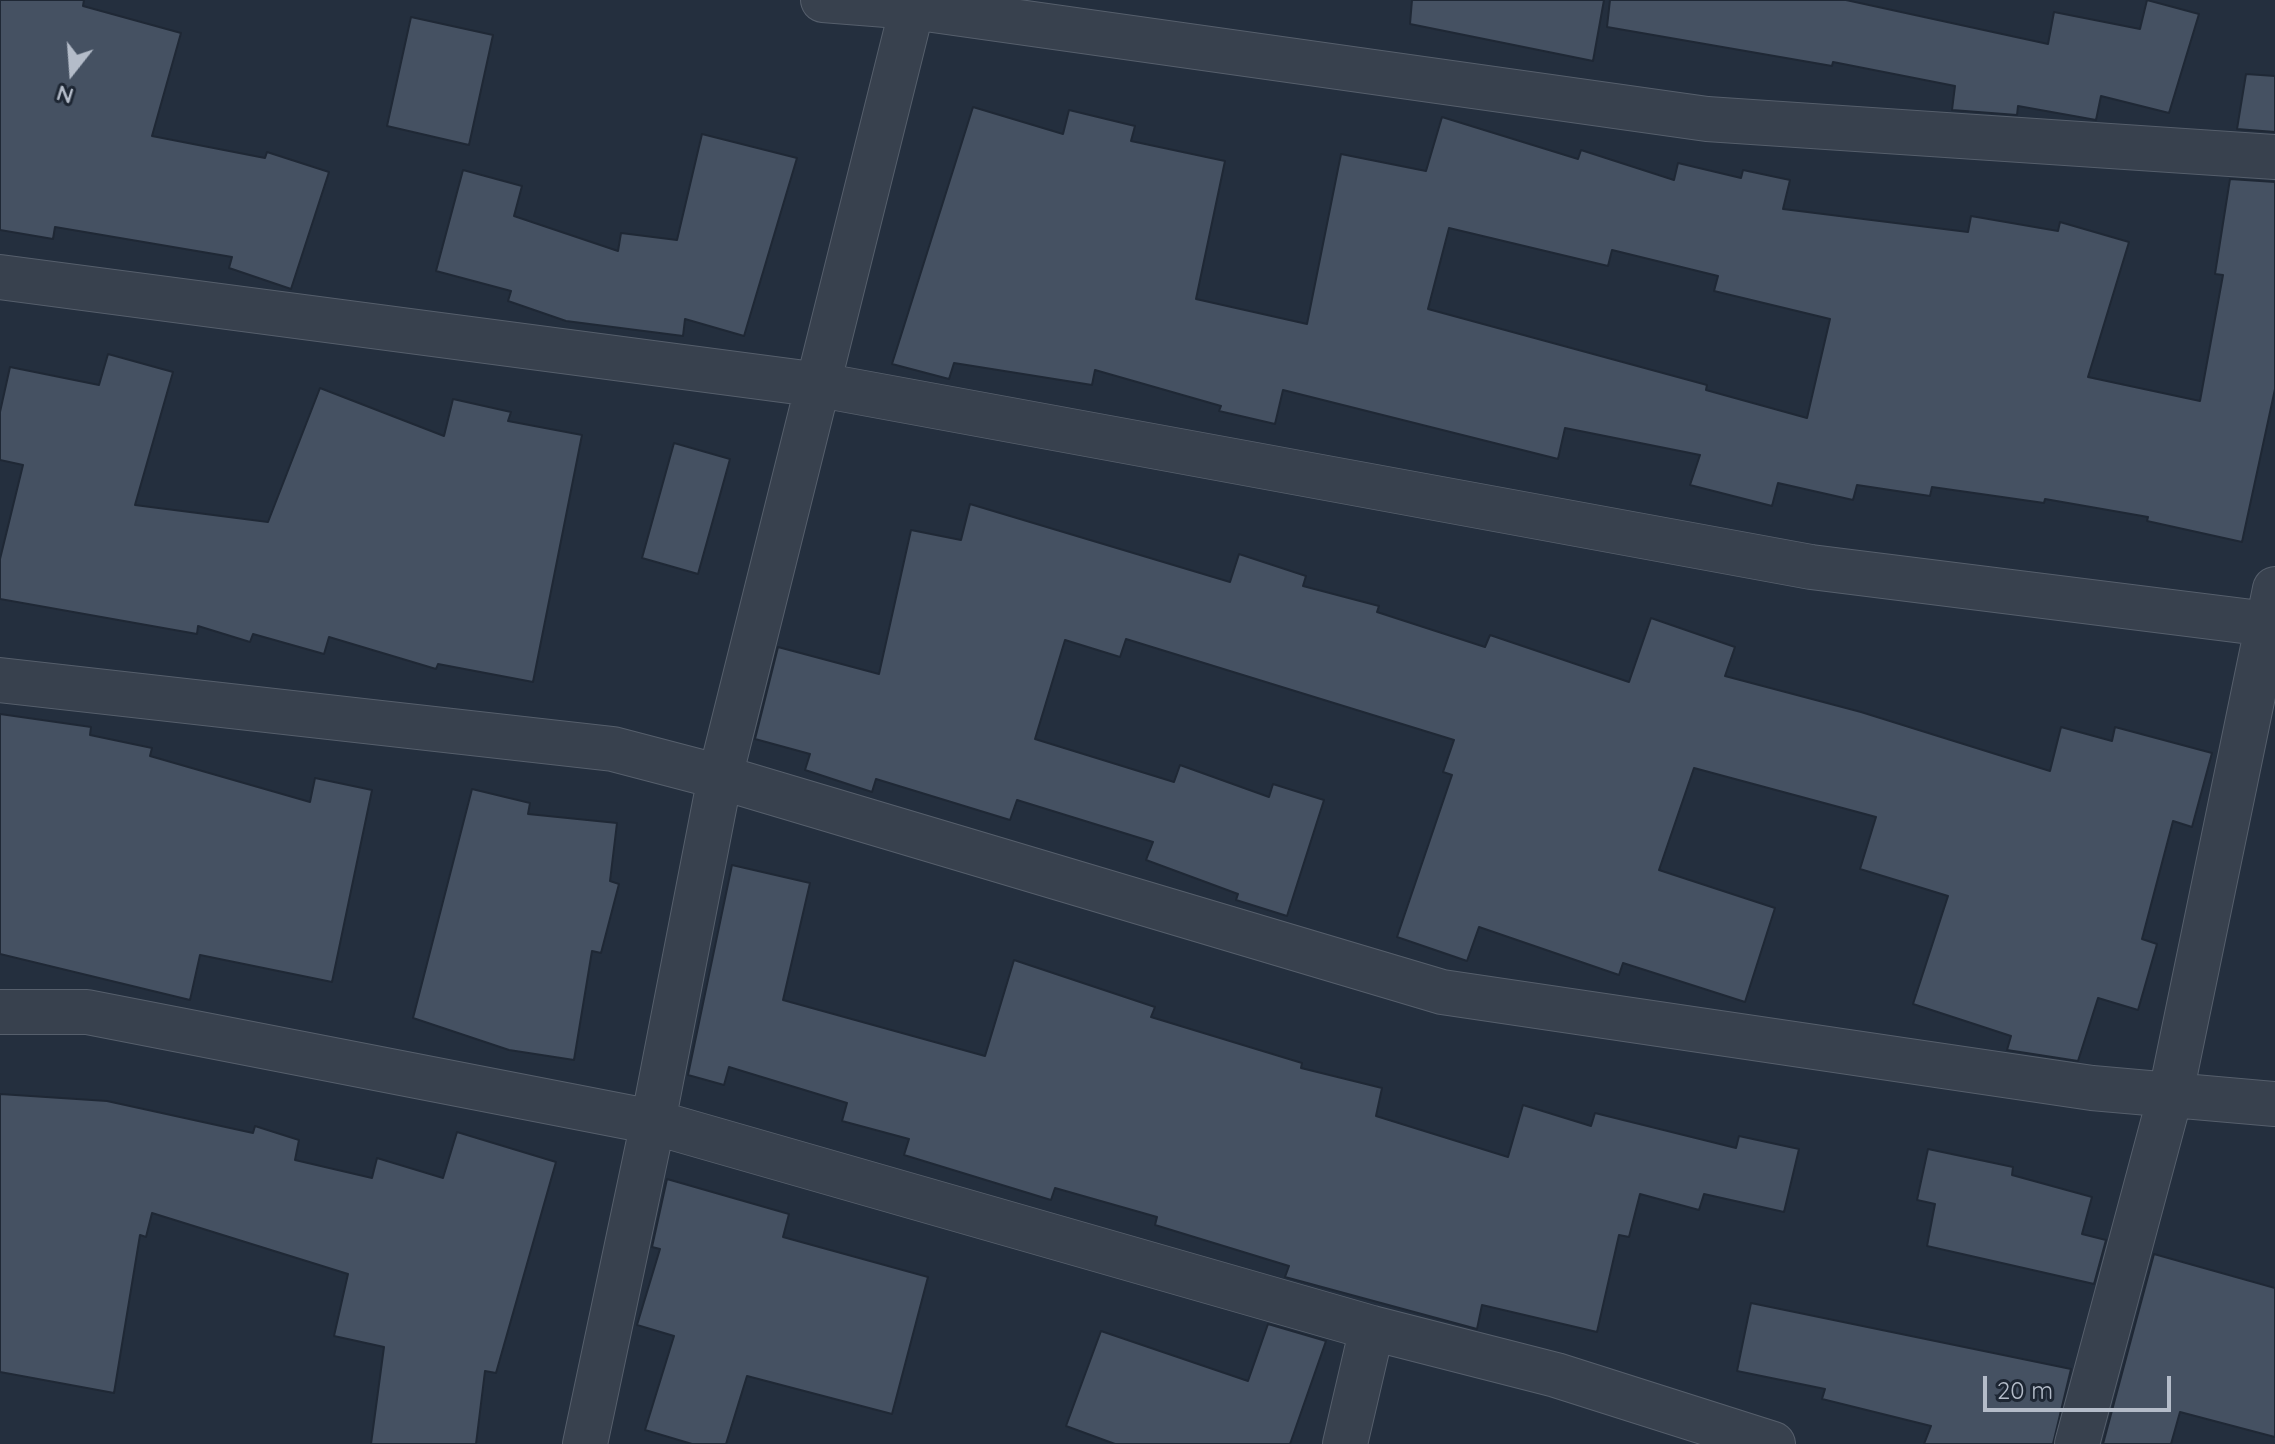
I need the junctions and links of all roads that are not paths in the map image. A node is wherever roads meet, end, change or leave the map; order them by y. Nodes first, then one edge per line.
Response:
1 (823, 0) edge
2 (913, 4) edge
3 (2275, 157) edge
4 (0, 277) edge
5 (820, 385) junction
6 (2272, 613) edge
7 (0, 680) edge
8 (720, 777) junction
9 (0, 1012) edge
10 (2171, 1093) junction
11 (2275, 1104) edge
12 (653, 1122) junction
13 (1372, 1328) junction
14 (585, 1444) edge
15 (1345, 1444) edge
16 (1773, 1444) edge
17 (2077, 1444) edge

1 - 2 street
2 - 3 street
2 - 5 street
4 - 5 street
5 - 6 street
5 - 8 street
6 - 10 street
7 - 8 street
8 - 10 street
8 - 12 street
9 - 12 street
10 - 11 street
10 - 17 street
12 - 13 street
12 - 14 street
13 - 15 street
13 - 16 street

